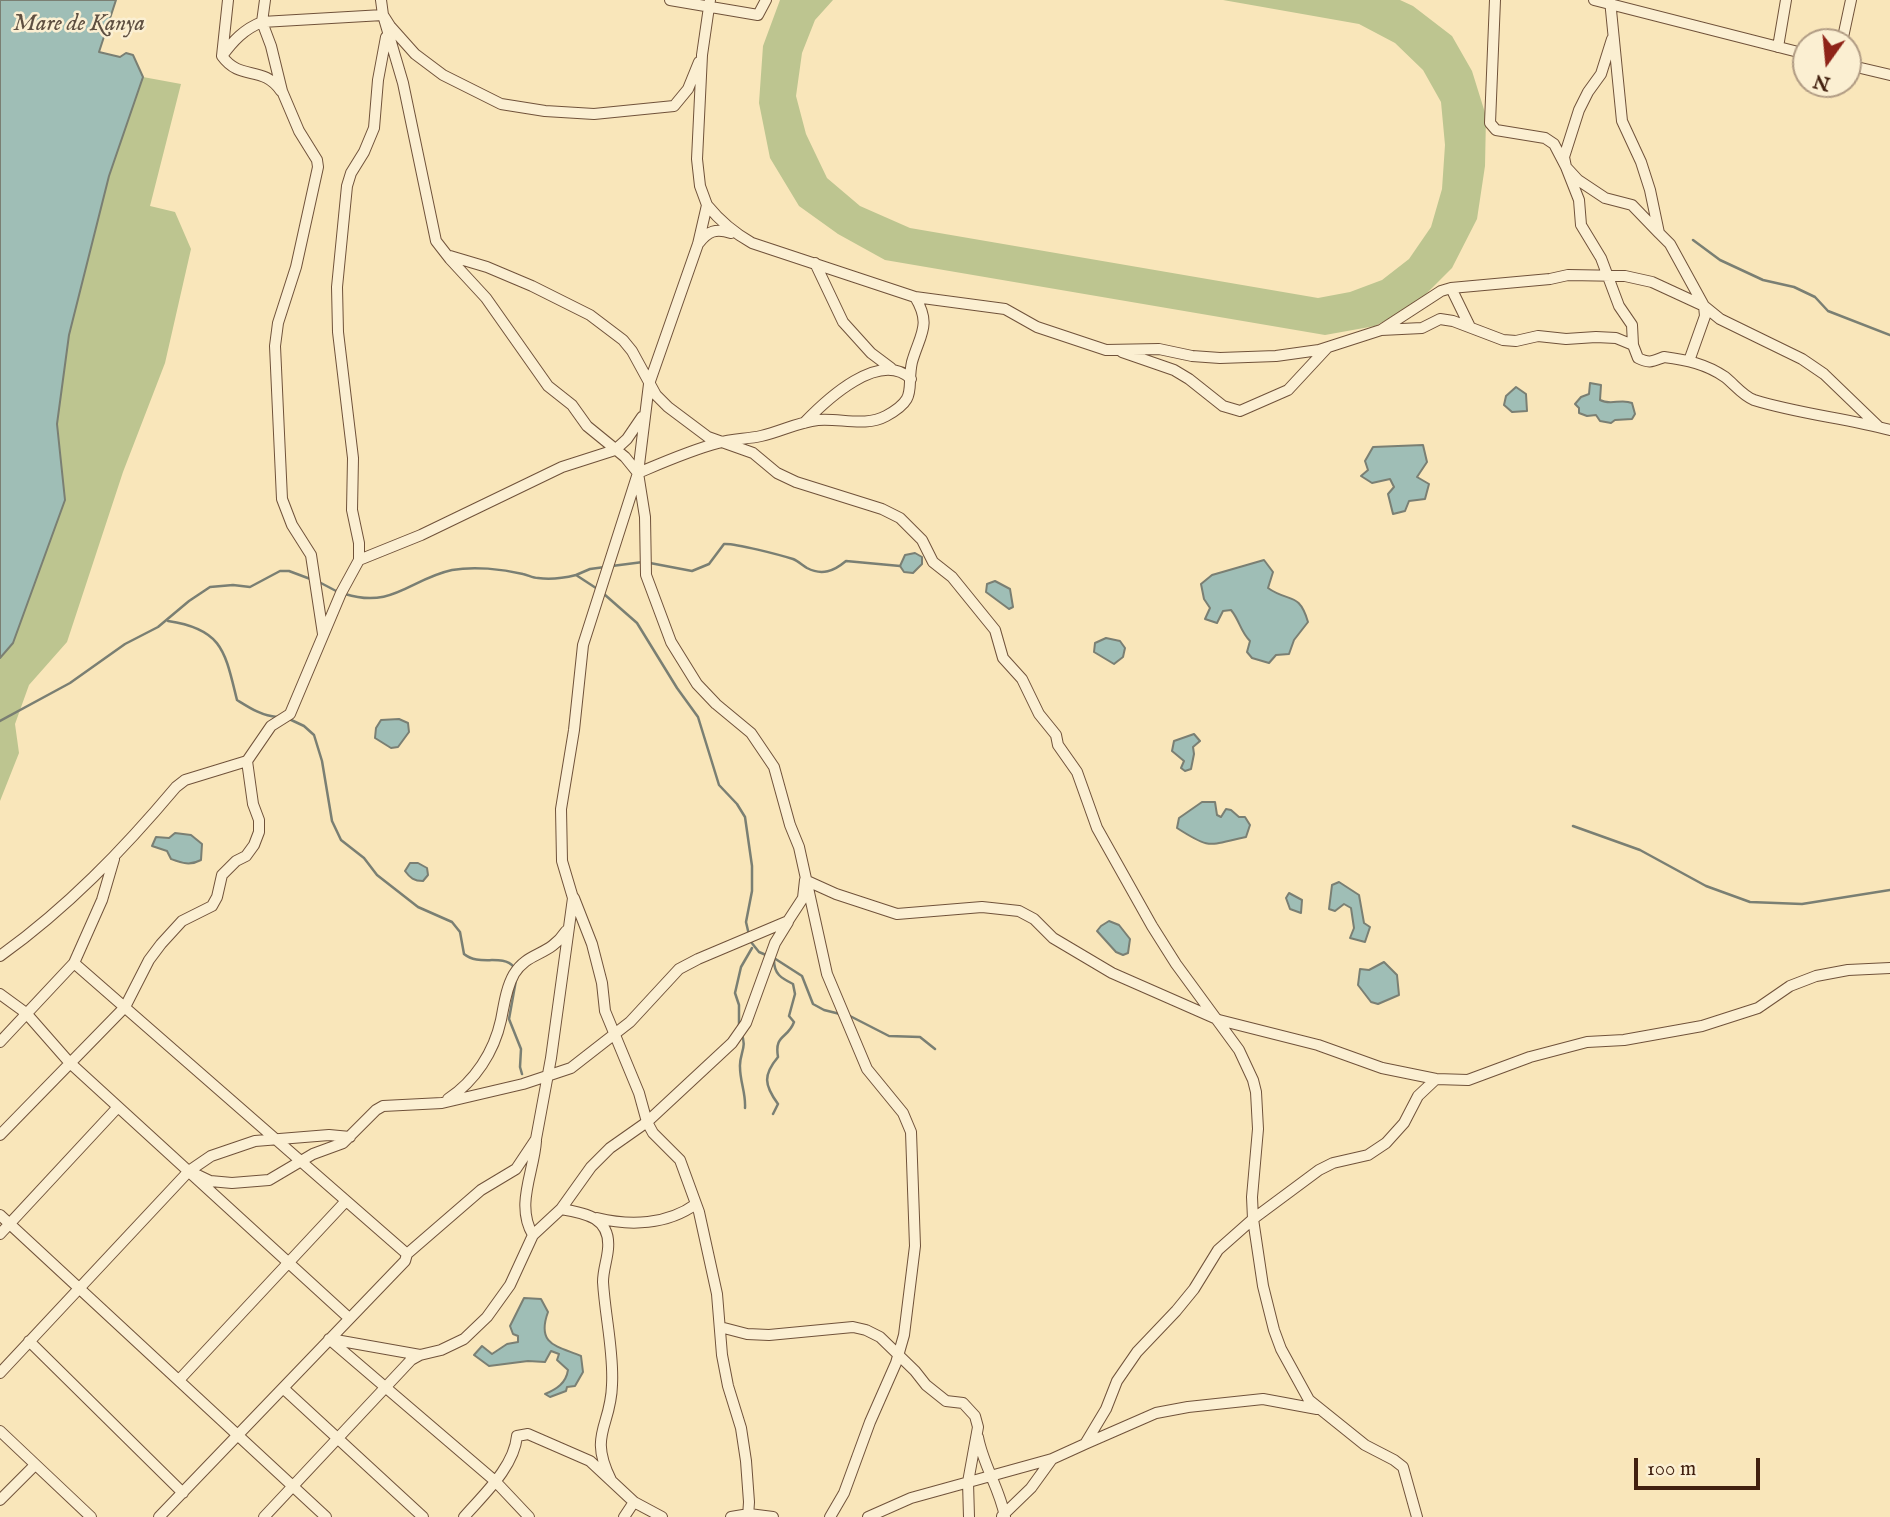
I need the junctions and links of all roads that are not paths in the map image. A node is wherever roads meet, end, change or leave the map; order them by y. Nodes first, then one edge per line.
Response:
1 (228, 0) edge
2 (265, 0) edge
3 (381, 0) edge
4 (670, 0) edge
5 (766, 0) edge
6 (1495, 0) edge
7 (1584, 0) edge
8 (1594, 0) edge
9 (1786, 0) edge
10 (1851, 0) edge
11 (1610, 2) edge
12 (710, 3) edge
13 (383, 15) junction
14 (262, 22) junction
15 (1845, 28) edge
16 (1614, 29) junction
17 (387, 30) junction
18 (1778, 47) junction
19 (1792, 50) edge
20 (222, 55) junction
21 (702, 55) junction
22 (1862, 68) edge
23 (1890, 75) edge
24 (282, 92) junction
25 (1566, 167) junction
26 (707, 205) junction
27 (1659, 233) junction
28 (738, 236) junction
29 (698, 244) junction
30 (443, 252) junction
31 (815, 263) junction
32 (1606, 274) junction
33 (1451, 288) junction
34 (915, 297) junction
35 (1704, 306) junction
36 (1469, 327) junction
37 (1381, 330) junction
38 (1633, 345) junction
39 (1329, 347) junction
40 (1118, 351) junction
41 (1689, 360) junction
42 (891, 368) junction
43 (911, 379) junction
44 (649, 384) junction
45 (646, 410) junction
46 (803, 423) junction
47 (1879, 427) junction
48 (1890, 430) edge
49 (719, 442) junction
50 (615, 450) junction
51 (638, 473) junction
52 (359, 560) junction
53 (323, 638) junction
54 (247, 761) junction
55 (115, 857) junction
56 (805, 880) junction
57 (573, 898) junction
58 (789, 921) junction
59 (569, 927) junction
60 (0, 956) edge
61 (74, 963) junction
62 (1890, 968) edge
63 (0, 994) edge
64 (125, 1007) junction
65 (26, 1013) junction
66 (1219, 1020) junction
67 (614, 1036) junction
68 (0, 1042) edge
69 (69, 1062) junction
70 (547, 1077) junction
71 (1436, 1079) junction
72 (442, 1103) junction
73 (118, 1107) junction
74 (647, 1122) junction
75 (0, 1135) edge
76 (349, 1137) junction
77 (274, 1139) junction
78 (536, 1139) junction
79 (299, 1161) junction
80 (189, 1171) junction
81 (346, 1201) junction
82 (696, 1204) junction
83 (561, 1209) junction
84 (0, 1215) edge
85 (596, 1218) junction
86 (1253, 1219) junction
87 (10, 1224) junction
88 (0, 1234) edge
89 (533, 1235) junction
90 (407, 1254) junction
91 (289, 1262) junction
92 (79, 1287) junction
93 (349, 1318) junction
94 (720, 1327) junction
95 (329, 1339) junction
96 (29, 1341) junction
97 (899, 1354) junction
98 (420, 1355) junction
99 (0, 1373) edge
100 (179, 1380) junction
101 (283, 1388) junction
102 (385, 1388) junction
103 (1319, 1409) junction
104 (0, 1431) edge
105 (238, 1435) junction
106 (978, 1436) junction
107 (337, 1438) junction
108 (1085, 1444) junction
109 (1052, 1459) junction
110 (35, 1465) junction
111 (992, 1475) junction
112 (611, 1480) junction
113 (495, 1481) junction
114 (968, 1482) junction
115 (292, 1486) junction
116 (183, 1493) junction
117 (0, 1500) edge
118 (635, 1502) junction
119 (748, 1516) edge
120 (1004, 1516) edge
121 (91, 1517) edge
122 (159, 1517) edge
123 (264, 1517) edge
124 (326, 1517) edge
125 (423, 1517) edge
126 (464, 1517) edge
127 (529, 1517) edge
128 (624, 1517) edge
129 (662, 1517) edge
130 (731, 1517) edge
131 (774, 1517) edge
132 (830, 1517) edge
133 (868, 1517) edge
134 (969, 1517) edge
135 (1417, 1517) edge

1 - 20 street
2 - 14 street
3 - 13 street
4 - 12 street
5 - 12 street
6 - 25 street
7 - 11 street
8 - 11 street
9 - 18 street
10 - 15 street
11 - 16 street
11 - 18 street
12 - 21 street
13 - 14 street
13 - 17 street
13 - 21 street
14 - 20 street
14 - 24 street
16 - 25 street
16 - 27 street
17 - 30 street
17 - 52 street
18 - 19 street
20 - 24 street
21 - 26 street
22 - 23 street
24 - 53 street
25 - 27 street
25 - 32 street
26 - 28 street
26 - 29 street
27 - 35 street
28 - 29 street
28 - 31 street
29 - 44 street
30 - 44 street
30 - 50 street
31 - 34 street
31 - 42 street
32 - 33 street
32 - 35 street
32 - 38 street
33 - 36 street
33 - 37 street
34 - 40 street
34 - 43 street
35 - 41 street
35 - 47 street
36 - 37 street
36 - 38 street
37 - 39 street
38 - 41 street
39 - 40 street
39 - 40 street
41 - 47 street
42 - 43 street
42 - 46 street
43 - 46 street
44 - 45 street
44 - 49 street
45 - 50 street
45 - 51 street
46 - 49 street
47 - 48 street
49 - 51 street
49 - 66 street
50 - 51 street
50 - 52 street
51 - 56 street
51 - 57 street
52 - 53 street
53 - 54 street
54 - 55 street
54 - 64 street
55 - 60 street
55 - 61 street
56 - 58 street
56 - 66 street
56 - 97 street
57 - 59 street
57 - 67 street
58 - 67 street
58 - 74 street
59 - 70 street
59 - 72 street
61 - 64 street
61 - 65 street
62 - 71 street
63 - 65 street
64 - 69 street
64 - 77 street
65 - 68 street
65 - 69 street
66 - 71 street
66 - 86 street
67 - 70 street
67 - 74 street
69 - 73 street
69 - 75 street
70 - 72 street
70 - 78 street
71 - 86 street
72 - 76 street
73 - 80 street
73 - 87 street
74 - 82 street
74 - 83 street
76 - 77 street
76 - 79 street
77 - 79 street
77 - 80 street
78 - 89 street
78 - 90 street
79 - 80 street
79 - 81 street
80 - 91 street
80 - 92 street
81 - 90 street
81 - 91 street
82 - 85 street
82 - 94 street
83 - 85 street
83 - 89 street
84 - 87 street
85 - 112 street
86 - 103 street
86 - 108 street
87 - 88 street
87 - 92 street
89 - 98 street
90 - 93 street
91 - 93 street
91 - 100 street
92 - 96 street
92 - 100 street
93 - 95 street
94 - 97 street
94 - 119 street
95 - 98 street
95 - 101 street
95 - 102 street
96 - 99 street
96 - 116 street
97 - 106 street
97 - 132 street
98 - 102 street
100 - 105 street
101 - 105 street
101 - 107 street
102 - 107 street
102 - 113 street
103 - 108 street
103 - 135 street
104 - 110 street
105 - 115 street
105 - 116 street
106 - 111 street
106 - 114 street
107 - 115 street
107 - 125 street
108 - 109 street
109 - 111 street
109 - 120 street
110 - 117 street
110 - 121 street
111 - 114 street
111 - 120 street
112 - 113 street
112 - 118 street
113 - 126 street
113 - 127 street
114 - 133 street
114 - 134 street
115 - 123 street
115 - 124 street
116 - 122 street
118 - 128 street
118 - 129 street
119 - 130 street
119 - 131 street

